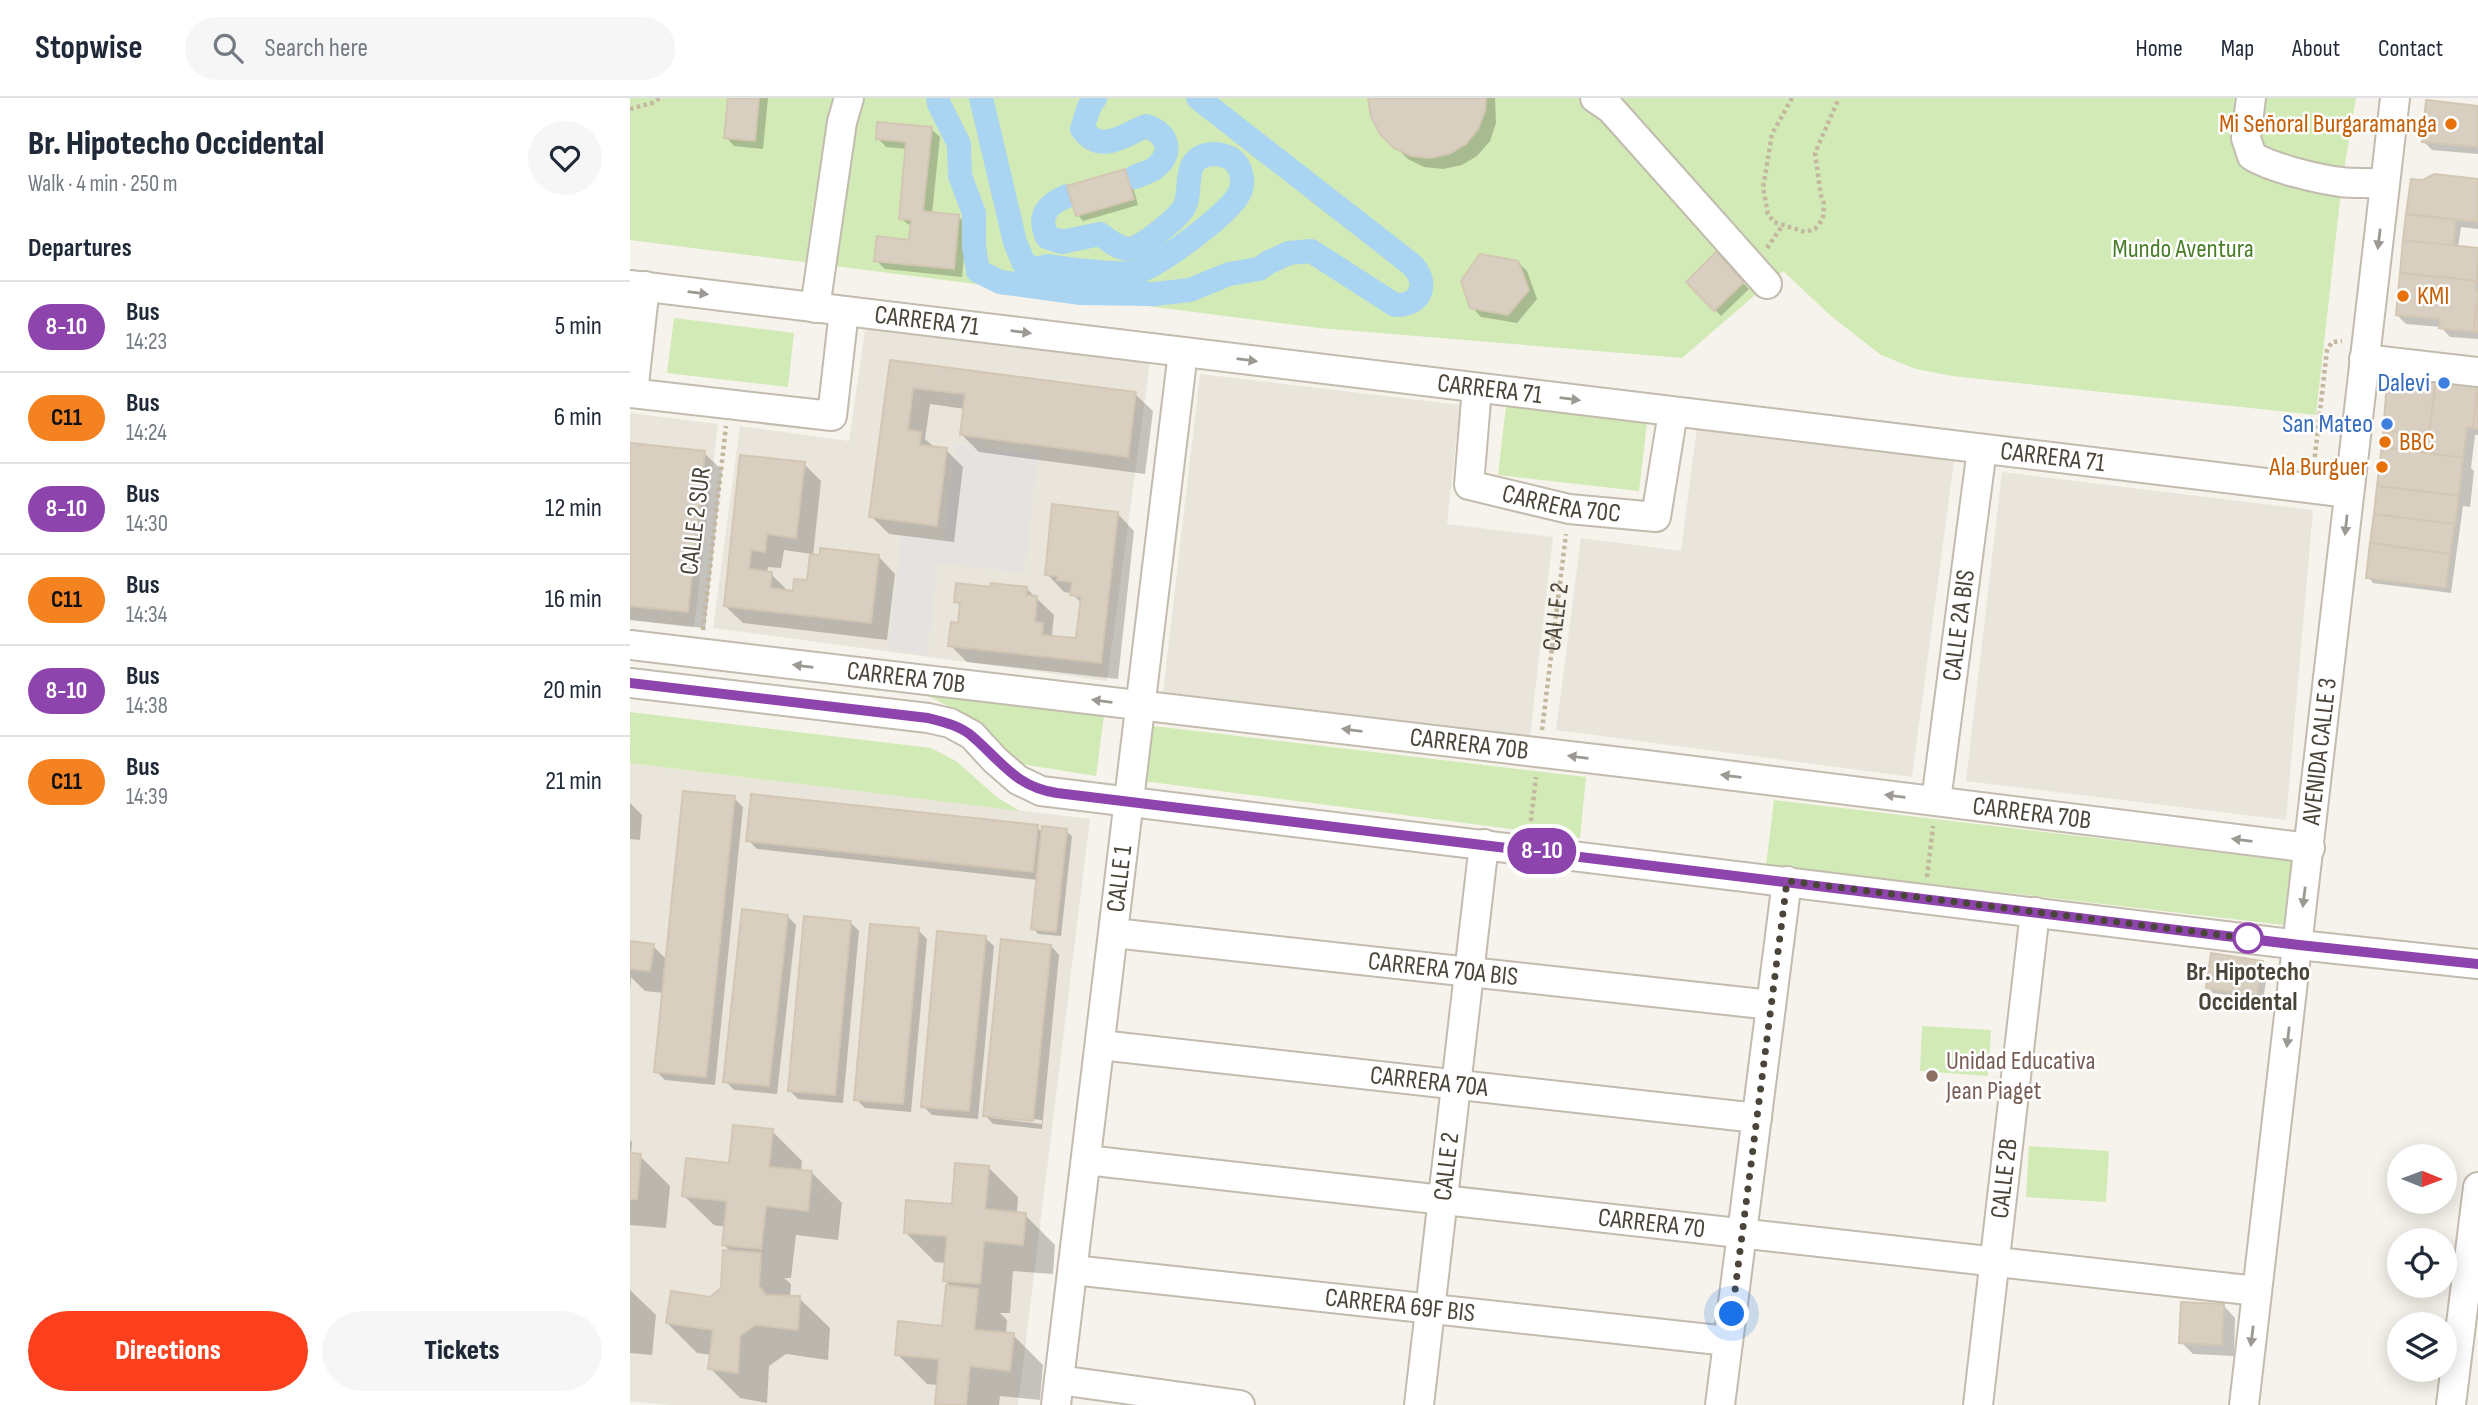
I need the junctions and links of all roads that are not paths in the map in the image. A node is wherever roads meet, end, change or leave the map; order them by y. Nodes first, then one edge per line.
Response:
1 (849, 98) edge
2 (1595, 98) edge
3 (2251, 98) edge
4 (2395, 98) edge
5 (2385, 184) junction
6 (1767, 284) dead end
7 (637, 286) edge
8 (828, 309) junction
9 (1183, 352) junction
10 (2364, 359) junction
11 (2478, 372) edge
12 (1477, 388) junction
13 (631, 393) edge
14 (1673, 412) junction
15 (1982, 449) junction
16 (2349, 493) junction
17 (630, 645) edge
18 (630, 683) edge
19 (1141, 706) junction
20 (1936, 801) junction
21 (1130, 802) junction
22 (1484, 844) junction
23 (2310, 848) junction
24 (1787, 881) junction
25 (2035, 912) junction
26 (1114, 933) junction
27 (2299, 945) junction
28 (2478, 964) edge
29 (1469, 971) junction
30 (1771, 1005) junction
31 (1100, 1045) junction
32 (1457, 1085) junction
33 (1757, 1118) junction
34 (1086, 1160) junction
35 (2478, 1187) edge
36 (1444, 1200) junction
37 (1742, 1233) junction
38 (1994, 1262) junction
39 (1073, 1270) junction
40 (2258, 1291) junction
41 (1430, 1310) junction
42 (1728, 1341) junction
43 (2467, 1369) edge
44 (1058, 1393) edge
45 (1240, 1405) edge
46 (1419, 1405) edge
47 (1720, 1405) edge
48 (1978, 1405) edge
49 (2244, 1405) edge
50 (2451, 1405) edge

1 - 8 street
2 - 6 street
3 - 5 street
4 - 5 street, AVENIDA CALLE 3
5 -> 10 street, AVENIDA CALLE 3
7 -> 8 street, CARRERA 71
7 - 13 street
8 -> 9 street, CARRERA 71
8 - 13 street
9 -> 12 street, CARRERA 71
9 - 19 street, CALLE 1
10 - 11 street
10 - 16 street, AVENIDA CALLE 3
12 -> 14 street, CARRERA 71
12 - 14 street, CARRERA 70C
14 - 15 street, CARRERA 71
15 - 16 street, CARRERA 71
15 - 20 street, CALLE 2A BIS
16 -> 23 street, AVENIDA CALLE 3
19 -> 17 street, CARRERA 70B
18 - 21 street, CARRERA 70B
20 -> 19 street, CARRERA 70B
19 - 21 street, CALLE 1
23 -> 20 street, CARRERA 70B
21 - 22 street, CARRERA 70B
21 - 26 street, CALLE 1
22 - 24 street, CARRERA 70B
22 - 29 street, CALLE 2
23 -> 27 street, AVENIDA CALLE 3
24 - 25 street, CARRERA 70B
24 - 30 street
25 - 27 street, CARRERA 70B
25 - 38 street, CALLE 2B
26 - 29 street, CARRERA 70A BIS
26 - 31 street, CALLE 1
27 - 28 street, CARRERA 70B
27 -> 40 street, AVENIDA CALLE 3
29 - 30 street, CARRERA 70A BIS
29 - 32 street, CALLE 2
30 - 33 street
31 - 32 street, CARRERA 70A
31 - 34 street, CALLE 1
32 - 33 street, CARRERA 70A
32 - 36 street, CALLE 2
33 - 37 street
34 - 36 street, CARRERA 70
34 - 39 street, CALLE 1
35 - 43 street
36 - 37 street, CARRERA 70
36 - 41 street, CALLE 2
37 - 38 street, CARRERA 70
37 - 42 street
38 - 40 street, CARRERA 70
38 - 48 street, CALLE 2B
39 - 41 street, CARRERA 69F BIS
39 - 44 street, CALLE 1
40 -> 49 street, AVENIDA CALLE 3
41 - 42 street, CARRERA 69F BIS
41 - 46 street, CALLE 2
42 - 47 street
43 - 50 street
44 - 45 street

